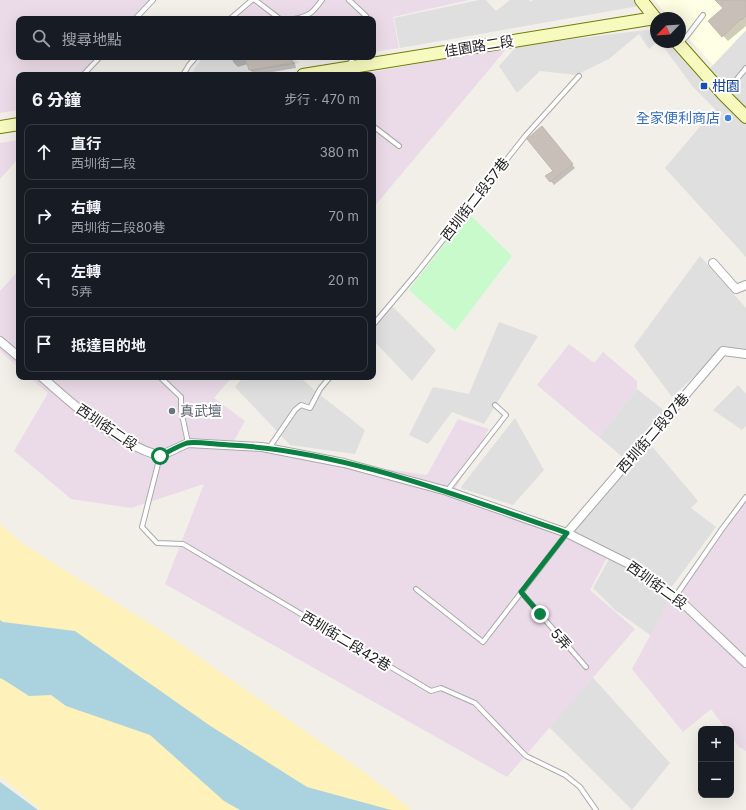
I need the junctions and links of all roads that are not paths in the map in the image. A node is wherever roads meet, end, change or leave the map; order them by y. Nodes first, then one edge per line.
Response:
1 (153, 0) edge
2 (254, 0) edge
3 (322, 0) edge
4 (349, 0) edge
5 (641, 0) edge
6 (650, 12) edge
7 (703, 15) dead end
8 (138, 16) edge
9 (234, 16) edge
10 (276, 16) edge
11 (308, 16) edge
12 (366, 16) edge
13 (650, 20) edge
14 (686, 37) edge
15 (682, 48) edge
16 (97, 60) edge
17 (193, 60) edge
18 (348, 66) edge
19 (746, 68) edge
20 (86, 72) edge
21 (185, 72) edge
22 (319, 72) edge
23 (579, 76) dead end
24 (724, 95) junction
25 (746, 117) edge
26 (16, 124) edge
27 (0, 127) edge
28 (376, 128) edge
29 (399, 146) dead end
30 (713, 263) dead end
31 (746, 285) edge
32 (376, 321) edge
33 (0, 341) edge
34 (16, 354) edge
35 (746, 354) edge
36 (45, 380) edge
37 (163, 380) edge
38 (328, 380) edge
39 (495, 405) dead end
40 (188, 443) junction
41 (269, 448) junction
42 (160, 456) junction
43 (448, 491) junction
44 (746, 497) edge
45 (567, 533) junction
46 (416, 589) dead end
47 (521, 592) junction
48 (675, 597) junction
49 (746, 662) edge
50 (586, 667) dead end
51 (596, 810) edge

1 - 8 lane
2 - 9 lane
2 - 10 lane
3 - 11 lane
4 - 12 lane
5 - 6 street
7 - 14 lane
13 - 18 street, 佳園路二段
15 - 24 street
16 - 20 lane
17 - 21 lane
18 - 22 street, 佳園路二段
19 - 24 lane
23 - 32 lane, 西圳街二段57巷
24 - 25 street
26 - 27 street
28 - 29 lane
30 - 31 street
33 - 34 street
35 - 45 street, 西圳街二段97巷
36 - 42 street, 西圳街二段
37 - 40 lane
38 - 41 lane
39 - 43 lane
40 - 41 street, 西圳街二段
40 - 42 street, 西圳街二段
41 - 43 street, 西圳街二段
42 - 51 lane, 西圳街二段42巷
43 - 45 street, 西圳街二段
44 - 48 lane
45 - 47 lane
45 - 48 street, 西圳街二段
46 - 47 lane
47 - 50 lane, 5弄
48 - 49 street, 西圳街二段

